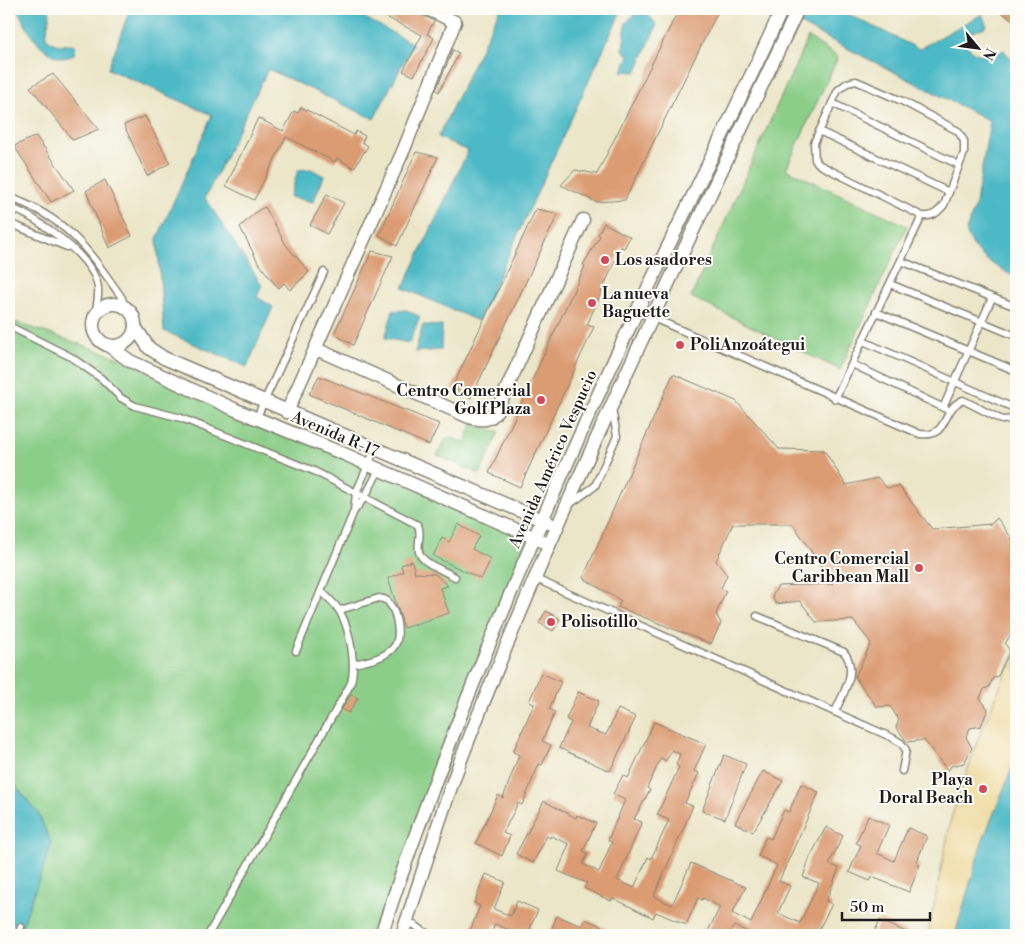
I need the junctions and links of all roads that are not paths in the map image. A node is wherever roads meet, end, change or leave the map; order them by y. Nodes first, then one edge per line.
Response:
1 (428, 9) edge
2 (782, 9) edge
3 (798, 9) edge
4 (832, 103) junction
5 (819, 131) junction
6 (959, 166) junction
7 (949, 192) junction
8 (9, 197) edge
9 (9, 207) edge
10 (922, 216) junction
11 (583, 220) dead end
12 (9, 223) edge
13 (73, 249) junction
14 (901, 261) junction
15 (324, 272) dead end
16 (890, 284) junction
17 (992, 298) junction
18 (124, 306) junction
19 (1016, 307) edge
20 (637, 312) junction
21 (876, 312) junction
22 (652, 318) junction
23 (94, 319) junction
24 (981, 322) junction
25 (9, 326) edge
26 (136, 327) junction
27 (1016, 336) edge
28 (863, 341) junction
29 (109, 346) junction
30 (316, 349) junction
31 (968, 351) junction
32 (164, 358) junction
33 (852, 364) junction
34 (1016, 371) edge
35 (157, 374) junction
36 (954, 382) junction
37 (835, 399) junction
38 (264, 402) junction
39 (1016, 408) edge
40 (946, 409) junction
41 (287, 412) junction
42 (256, 419) junction
43 (1016, 419) edge
44 (375, 449) junction
45 (373, 467) junction
46 (356, 493) junction
47 (365, 497) junction
48 (354, 511) junction
49 (543, 520) junction
50 (558, 527) junction
51 (535, 537) junction
52 (551, 544) junction
53 (455, 577) dead end
54 (536, 579) junction
55 (321, 591) junction
56 (340, 610) junction
57 (757, 616) dead end
58 (296, 651) dead end
59 (353, 664) junction
60 (835, 712) junction
61 (902, 771) dead end
62 (407, 920) junction
63 (21, 927) dead end
64 (18, 935) edge
65 (208, 935) edge
66 (382, 935) edge
67 (402, 935) edge
68 (429, 935) edge

1 - 30 street
2 - 20 street, Avenida Américo Vespucio
3 - 22 street, Avenida Américo Vespucio
4 - 5 lane
4 - 6 lane
4 - 6 lane
5 - 7 lane
5 - 10 lane
6 - 7 lane
7 - 10 lane
8 - 18 lane
9 - 13 lane
10 - 14 lane
11 - 30 street
12 - 13 lane
13 - 23 lane
14 - 16 lane
14 - 17 lane
15 - 38 lane
16 - 21 lane
16 - 24 lane
17 - 19 lane
17 - 24 lane
18 - 23 street
18 - 26 street, Avenida R-17
20 - 22 lane
20 - 49 street, Avenida Américo Vespucio
21 - 28 lane
21 - 31 lane
22 - 37 lane
22 - 50 street, Avenida Américo Vespucio
23 - 29 street, Avenida R-17
24 - 27 lane
24 - 31 lane
25 - 46 lane
26 - 29 street
26 - 32 street, Avenida R-17
28 - 33 lane
28 - 36 lane
29 - 35 street, Avenida R-17
30 - 41 street
31 - 34 lane
31 - 36 lane
32 - 35 street
32 - 38 street, Avenida R-17
33 - 37 lane
33 - 40 lane
35 - 42 street, Avenida R-17
36 - 39 lane
36 - 40 lane
37 - 40 lane
38 - 41 street, Avenida R-17
38 - 42 lane
40 - 43 lane
41 - 44 street, Avenida R-17
42 - 45 street, Avenida R-17
44 - 45 lane
44 - 49 street, Avenida R-17
45 - 46 lane
45 - 47 lane
45 - 51 street, Avenida R-17
46 - 47 lane
46 - 48 lane
47 - 48 lane
47 - 53 lane
48 - 55 lane
49 - 50 street, Avenida R-17
49 - 51 street, Avenida Américo Vespucio
50 - 52 street, Avenida Américo Vespucio
51 - 52 street, Avenida R-17
51 - 66 street, Avenida Américo Vespucio
52 - 54 street, Avenida Américo Vespucio
54 - 60 lane
54 - 62 street, Avenida Américo Vespucio
55 - 56 lane
55 - 58 lane
56 - 59 lane
56 - 59 lane
57 - 60 lane
59 - 65 lane
60 - 61 lane
62 - 67 street, Avenida Américo Vespucio
62 - 68 lane
63 - 64 lane

